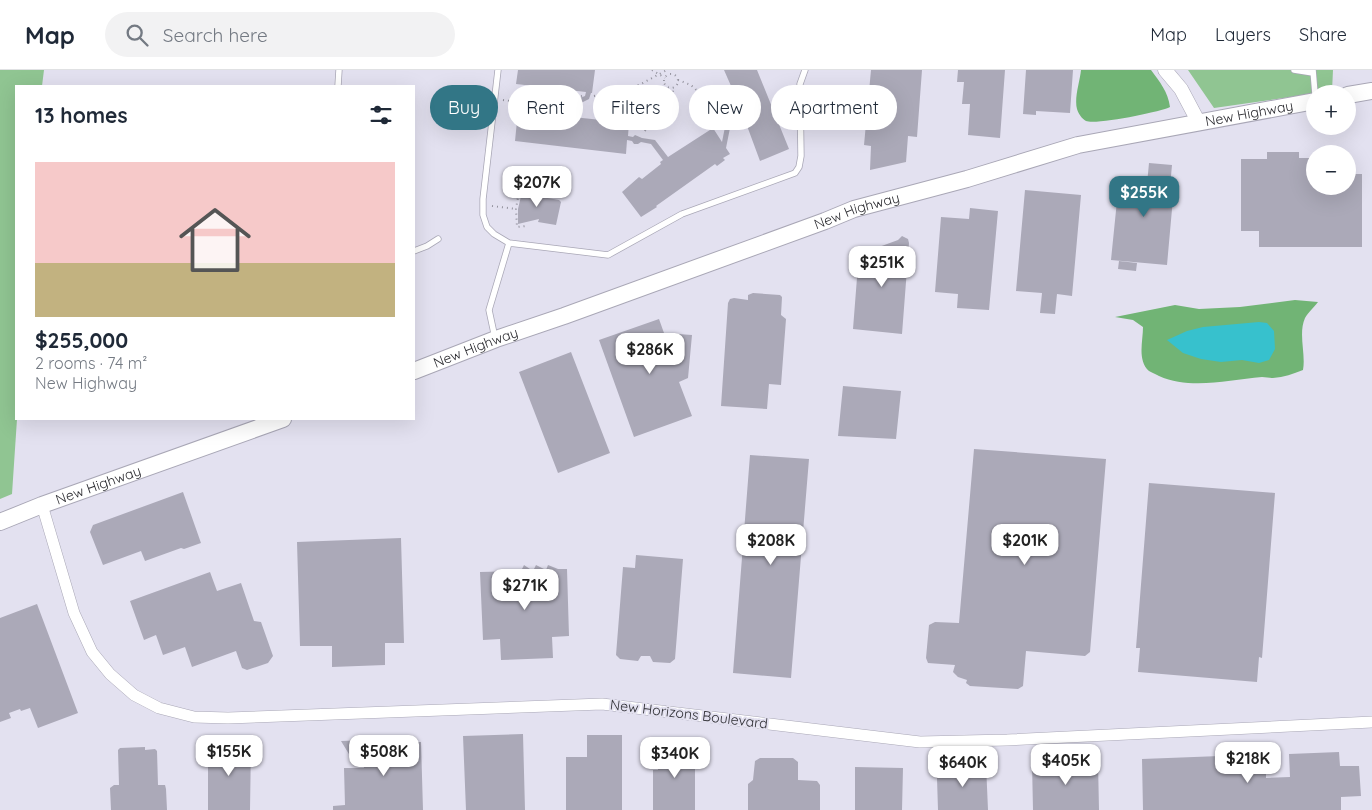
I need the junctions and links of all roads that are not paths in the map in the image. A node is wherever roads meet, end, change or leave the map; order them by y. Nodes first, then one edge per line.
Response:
1 (339, 70) edge
2 (498, 70) edge
3 (805, 70) edge
4 (1165, 70) edge
5 (1294, 70) edge
6 (1313, 71) edge
7 (338, 85) edge
8 (1314, 85) edge
9 (1372, 91) edge
10 (1356, 94) edge
11 (1306, 103) edge
12 (1199, 123) junction
13 (438, 239) dead end
14 (509, 244) junction
15 (415, 251) edge
16 (496, 339) junction
17 (415, 371) edge
18 (280, 420) edge
19 (42, 505) junction
20 (0, 522) edge
21 (1372, 722) edge

1 - 7 lane
2 - 14 lane
3 - 14 lane
4 - 12 street
5 - 6 lane
6 - 8 lane
9 - 10 main road
11 - 12 main road, New Highway
12 - 16 main road, New Highway
13 - 15 lane
14 - 16 lane
16 - 17 main road, New Highway
18 - 19 main road, New Highway
19 - 20 main road, New Highway
19 - 21 street, New Horizons Boulevard

